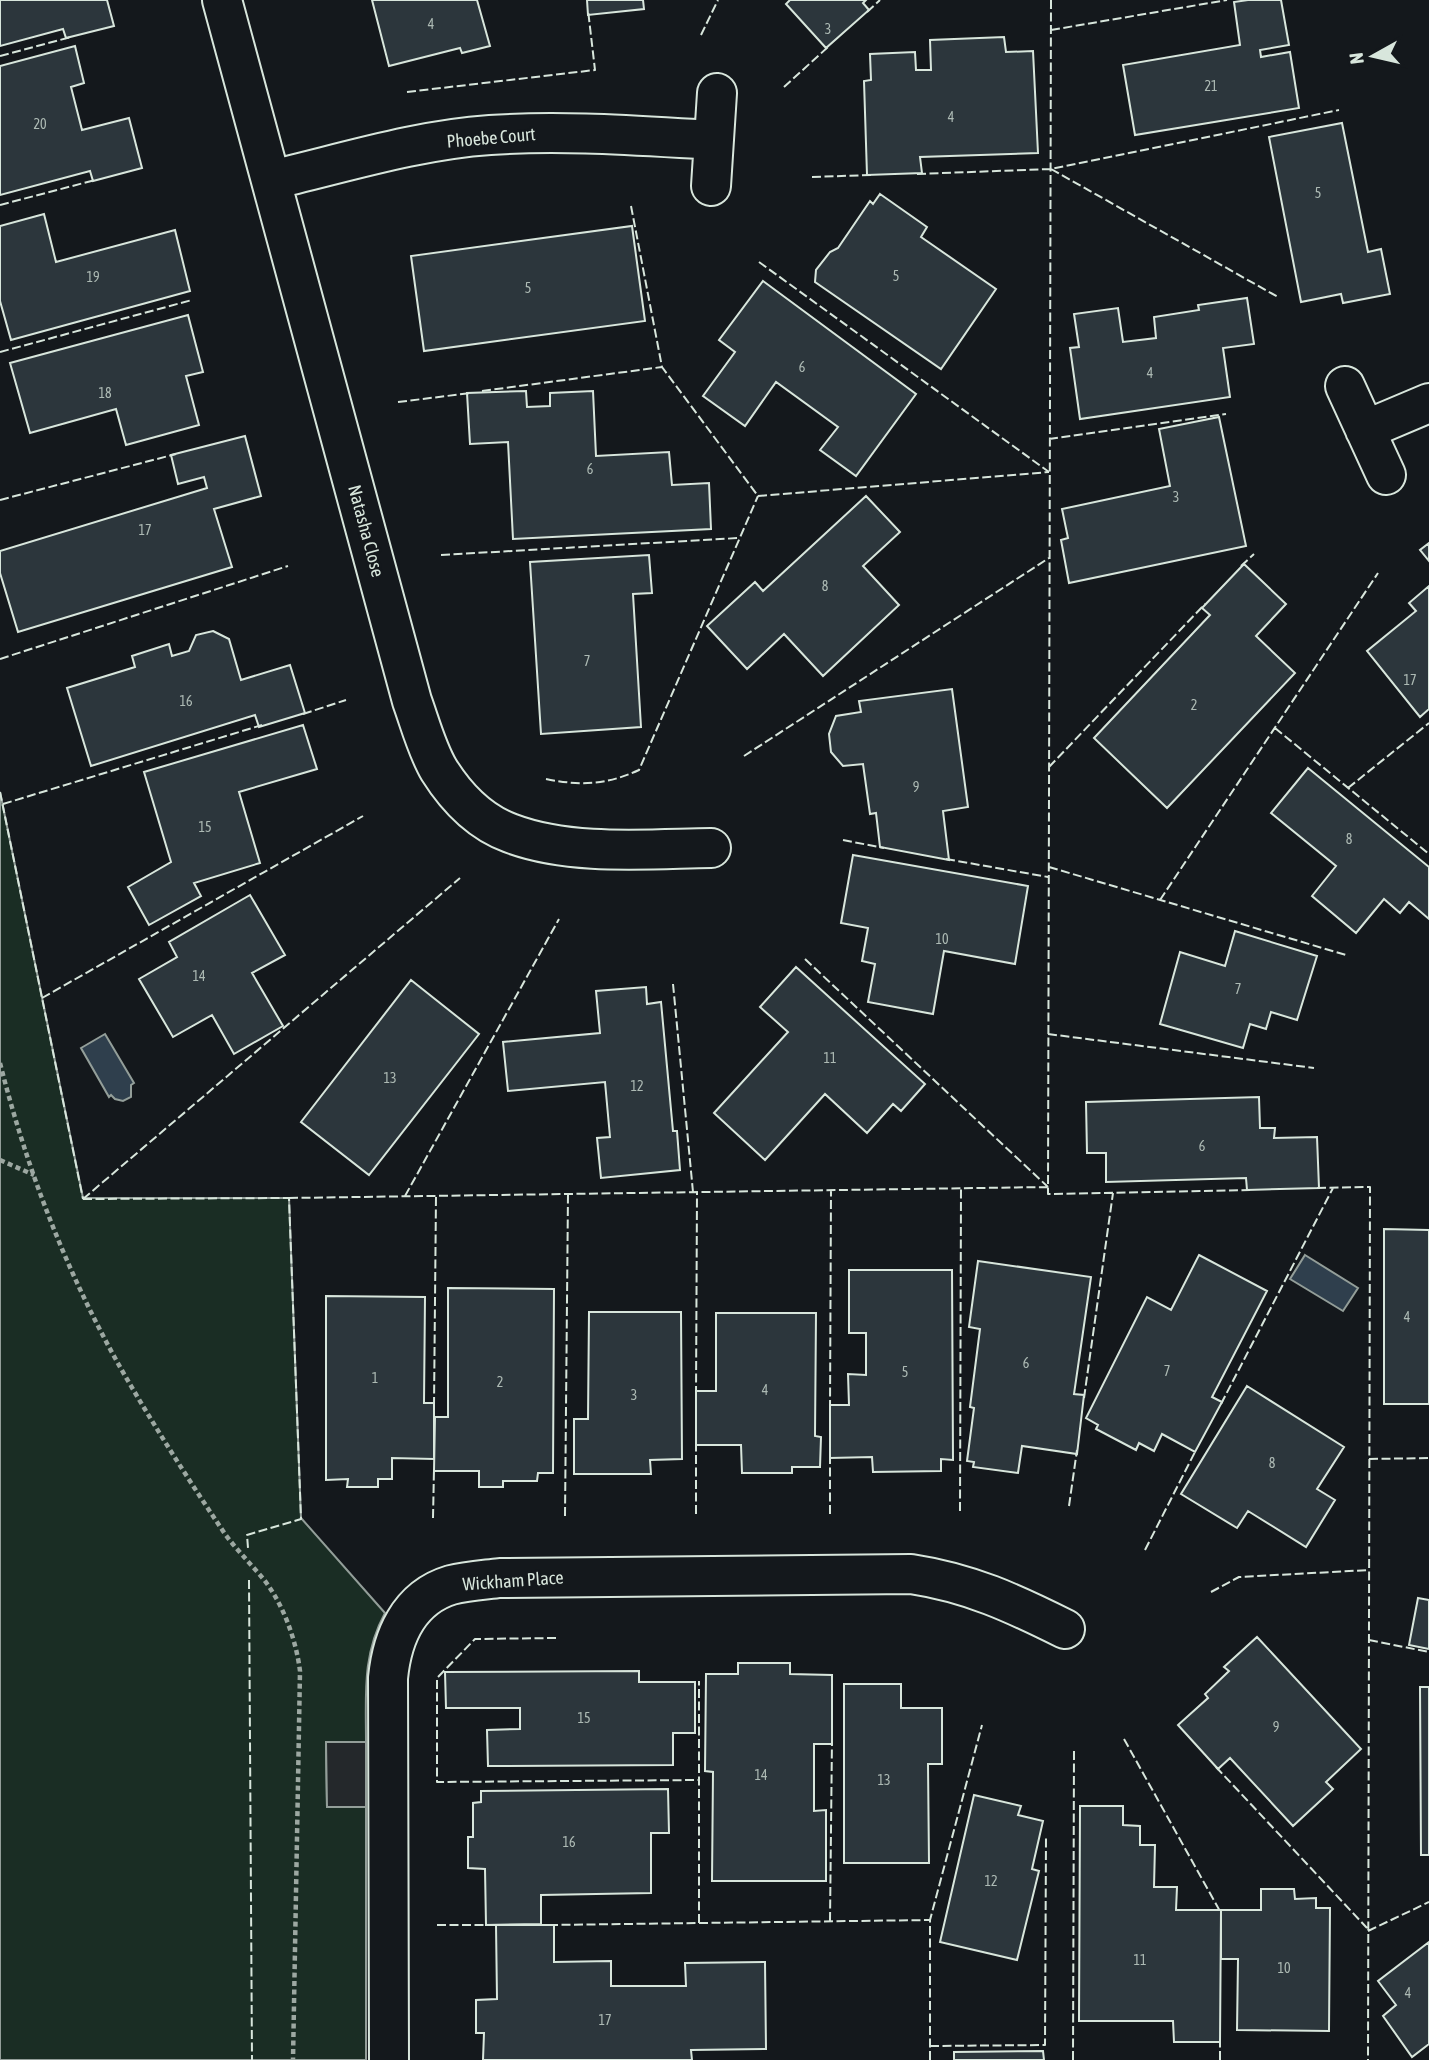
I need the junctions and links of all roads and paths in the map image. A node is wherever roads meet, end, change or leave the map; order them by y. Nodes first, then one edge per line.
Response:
1 (222, 0) edge
2 (718, 93) dead end
3 (714, 140) junction
4 (271, 180) junction
5 (711, 186) dead end
6 (1345, 386) dead end
7 (1429, 403) edge
8 (1365, 430) junction
9 (1386, 475) dead end
10 (711, 848) dead end
11 (0, 1063) edge
12 (0, 1160) edge
13 (35, 1175) junction
14 (1065, 1629) dead end
15 (293, 2060) edge
16 (389, 2060) edge

1 - 4 street, Natasha Close
2 - 3 street
3 - 4 street, Phoebe Court
3 - 5 street
4 - 10 street, Natasha Close
6 - 8 street
7 - 8 street
8 - 9 street
11 - 13 path
12 - 13 path
13 - 15 path
14 - 16 street, Wickham Place

